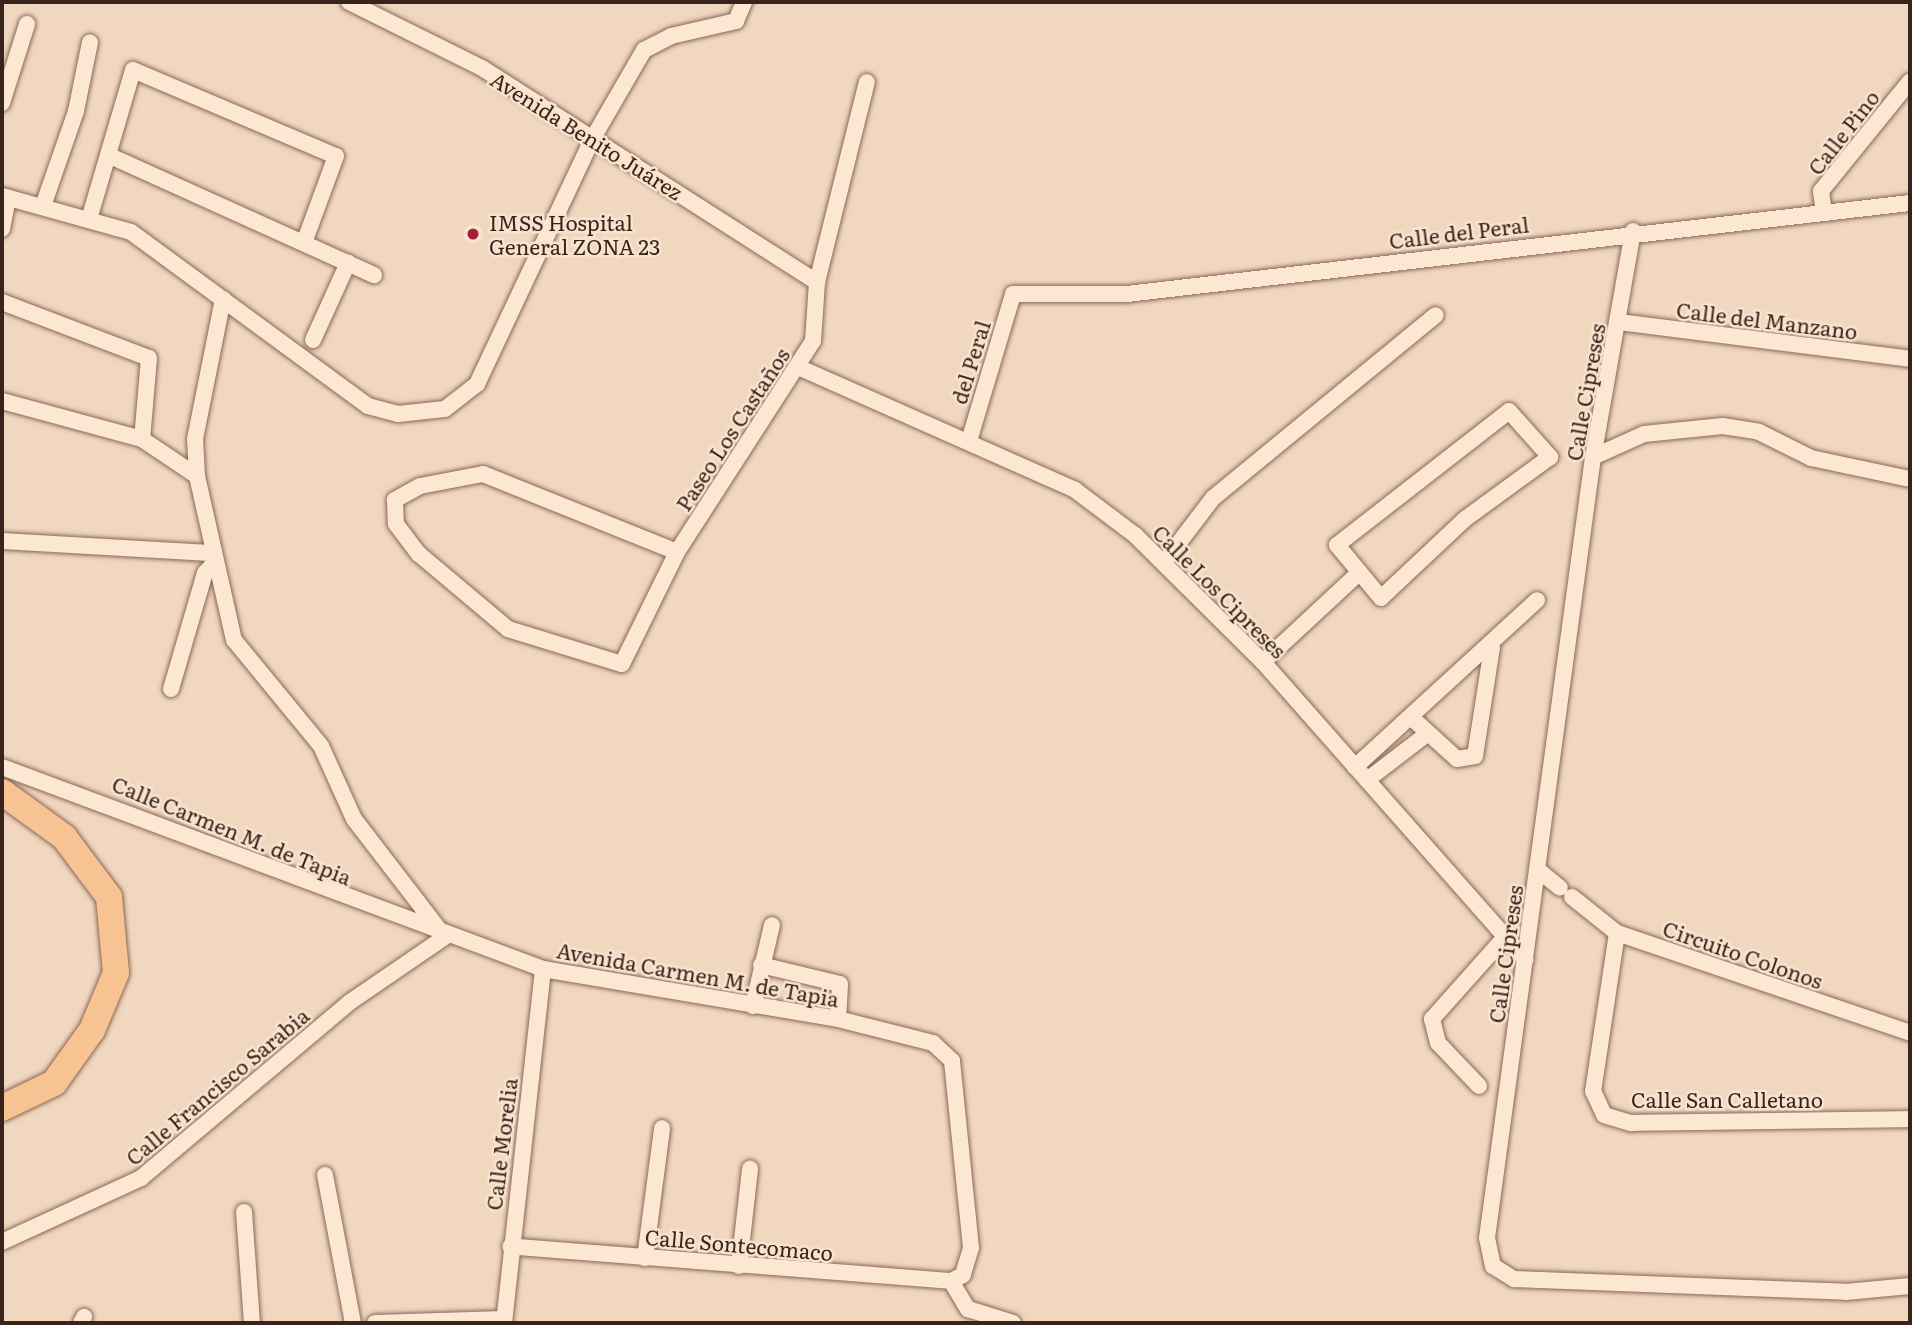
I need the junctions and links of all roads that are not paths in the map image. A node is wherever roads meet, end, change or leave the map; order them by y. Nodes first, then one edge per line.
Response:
1 (349, 2) edge
2 (744, 2) edge
3 (27, 24) dead end
4 (90, 42) dead end
5 (1910, 81) edge
6 (867, 82) dead end
7 (2, 103) edge
8 (593, 138) junction
9 (108, 155) junction
10 (5, 197) edge
11 (1910, 203) edge
12 (43, 205) junction
13 (1824, 213) junction
14 (90, 216) junction
15 (2, 229) edge
16 (1633, 232) junction
17 (303, 243) junction
18 (348, 263) junction
19 (374, 275) dead end
20 (817, 282) junction
21 (1013, 294) joint
22 (223, 299) junction
23 (2, 302) edge
24 (1436, 315) dead end
25 (1619, 322) junction
26 (313, 340) dead end
27 (1910, 359) edge
28 (798, 367) junction
29 (2, 401) edge
30 (142, 439) junction
31 (969, 441) junction
32 (1593, 457) junction
33 (197, 475) junction
34 (1910, 479) edge
35 (2, 541) edge
36 (677, 552) junction
37 (212, 559) junction
38 (1165, 561) junction
39 (1360, 572) junction
40 (1537, 600) dead end
41 (1492, 647) junction
42 (1263, 662) junction
43 (171, 689) dead end
44 (1413, 719) junction
45 (1427, 734) junction
46 (2, 767) edge
47 (1355, 767) junction
48 (1367, 780) junction
49 (2, 792) edge
50 (1538, 870) junction
51 (772, 925) dead end
52 (1617, 933) junction
53 (445, 937) junction
54 (1505, 937) junction
55 (1526, 960) junction
56 (761, 965) junction
57 (543, 969) junction
58 (753, 1006) junction
59 (838, 1019) junction
60 (1910, 1033) edge
61 (1479, 1086) dead end
62 (10, 1102) edge
63 (1910, 1119) edge
64 (662, 1128) dead end
65 (750, 1169) dead end
66 (325, 1175) dead end
67 (244, 1212) dead end
68 (2, 1242) edge
69 (510, 1246) junction
70 (645, 1258) junction
71 (739, 1266) junction
72 (957, 1278) junction
73 (1910, 1286) edge
74 (504, 1321) edge
75 (252, 1323) edge
76 (353, 1323) edge
77 (375, 1323) edge
78 (1013, 1323) edge

1 - 8 street, Avenida Benito Juárez
2 - 8 street
3 - 7 street
4 - 12 street
5 - 13 street, Calle Pino
6 - 20 street, Paseo Los Castaños
8 - 20 street, Avenida Benito Juárez
8 - 22 street
9 - 14 street
9 - 17 street
9 - 17 street
10 - 12 street
10 - 15 street
11 - 13 street, Calle del Peral
12 - 14 street
13 - 16 street, Calle del Peral
14 - 22 street
16 - 21 street, Calle del Peral
16 - 25 street, Calle Cipreses
17 - 18 street
18 - 19 street
18 - 26 street
20 - 28 street, Paseo Los Castaños
21 - 31 street, del Peral
22 - 33 street
23 - 30 street
24 - 38 street
25 - 27 street, Calle del Manzano
25 - 32 street, Calle Cipreses
28 - 31 street, Calle Los Cipreses
28 - 36 street, Paseo Los Castaños
29 - 30 street
30 - 33 street
31 - 38 street, Calle Los Cipreses
32 - 34 street
32 - 50 street, Calle Cipreses
33 - 37 street
35 - 37 street
36 - 36 street, Paseo Los Castaños
37 - 43 street
37 - 53 street
38 - 42 street, Calle Los Cipreses
39 - 39 street
39 - 42 street
40 - 41 street
41 - 44 street
41 - 45 street
42 - 47 street, Calle Los Cipreses
44 - 45 street
44 - 47 street
45 - 48 street
46 - 53 street, Calle Carmen M. de Tapia
47 - 48 street, Calle Los Cipreses
48 - 54 street, Calle Los Cipreses
49 - 62 main road
50 - 52 street, Circuito Colonos
50 - 55 street, Calle Cipreses
51 - 56 street
52 - 60 street, Circuito Colonos
52 - 63 street, Calle San Calletano
53 - 57 street, Avenida Carmen M. de Tapia
53 - 68 street, Calle Francisco Sarabia
54 - 55 street, Calle Los Cipreses
54 - 61 street
55 - 73 street, Calle Cipreses
56 - 58 street
56 - 59 street
57 - 58 street, Avenida Carmen M. de Tapia
57 - 69 street, Calle Morelia
58 - 59 street, Avenida Carmen M. de Tapia
59 - 72 street, Avenida Carmen M. de Tapia
64 - 70 street
65 - 71 street
66 - 76 street
67 - 75 street
69 - 70 street, Calle Sontecomaco
69 - 74 street, Calle Morelia
70 - 71 street, Calle Sontecomaco
71 - 72 street, Calle Sontecomaco
72 - 78 street
74 - 77 street

